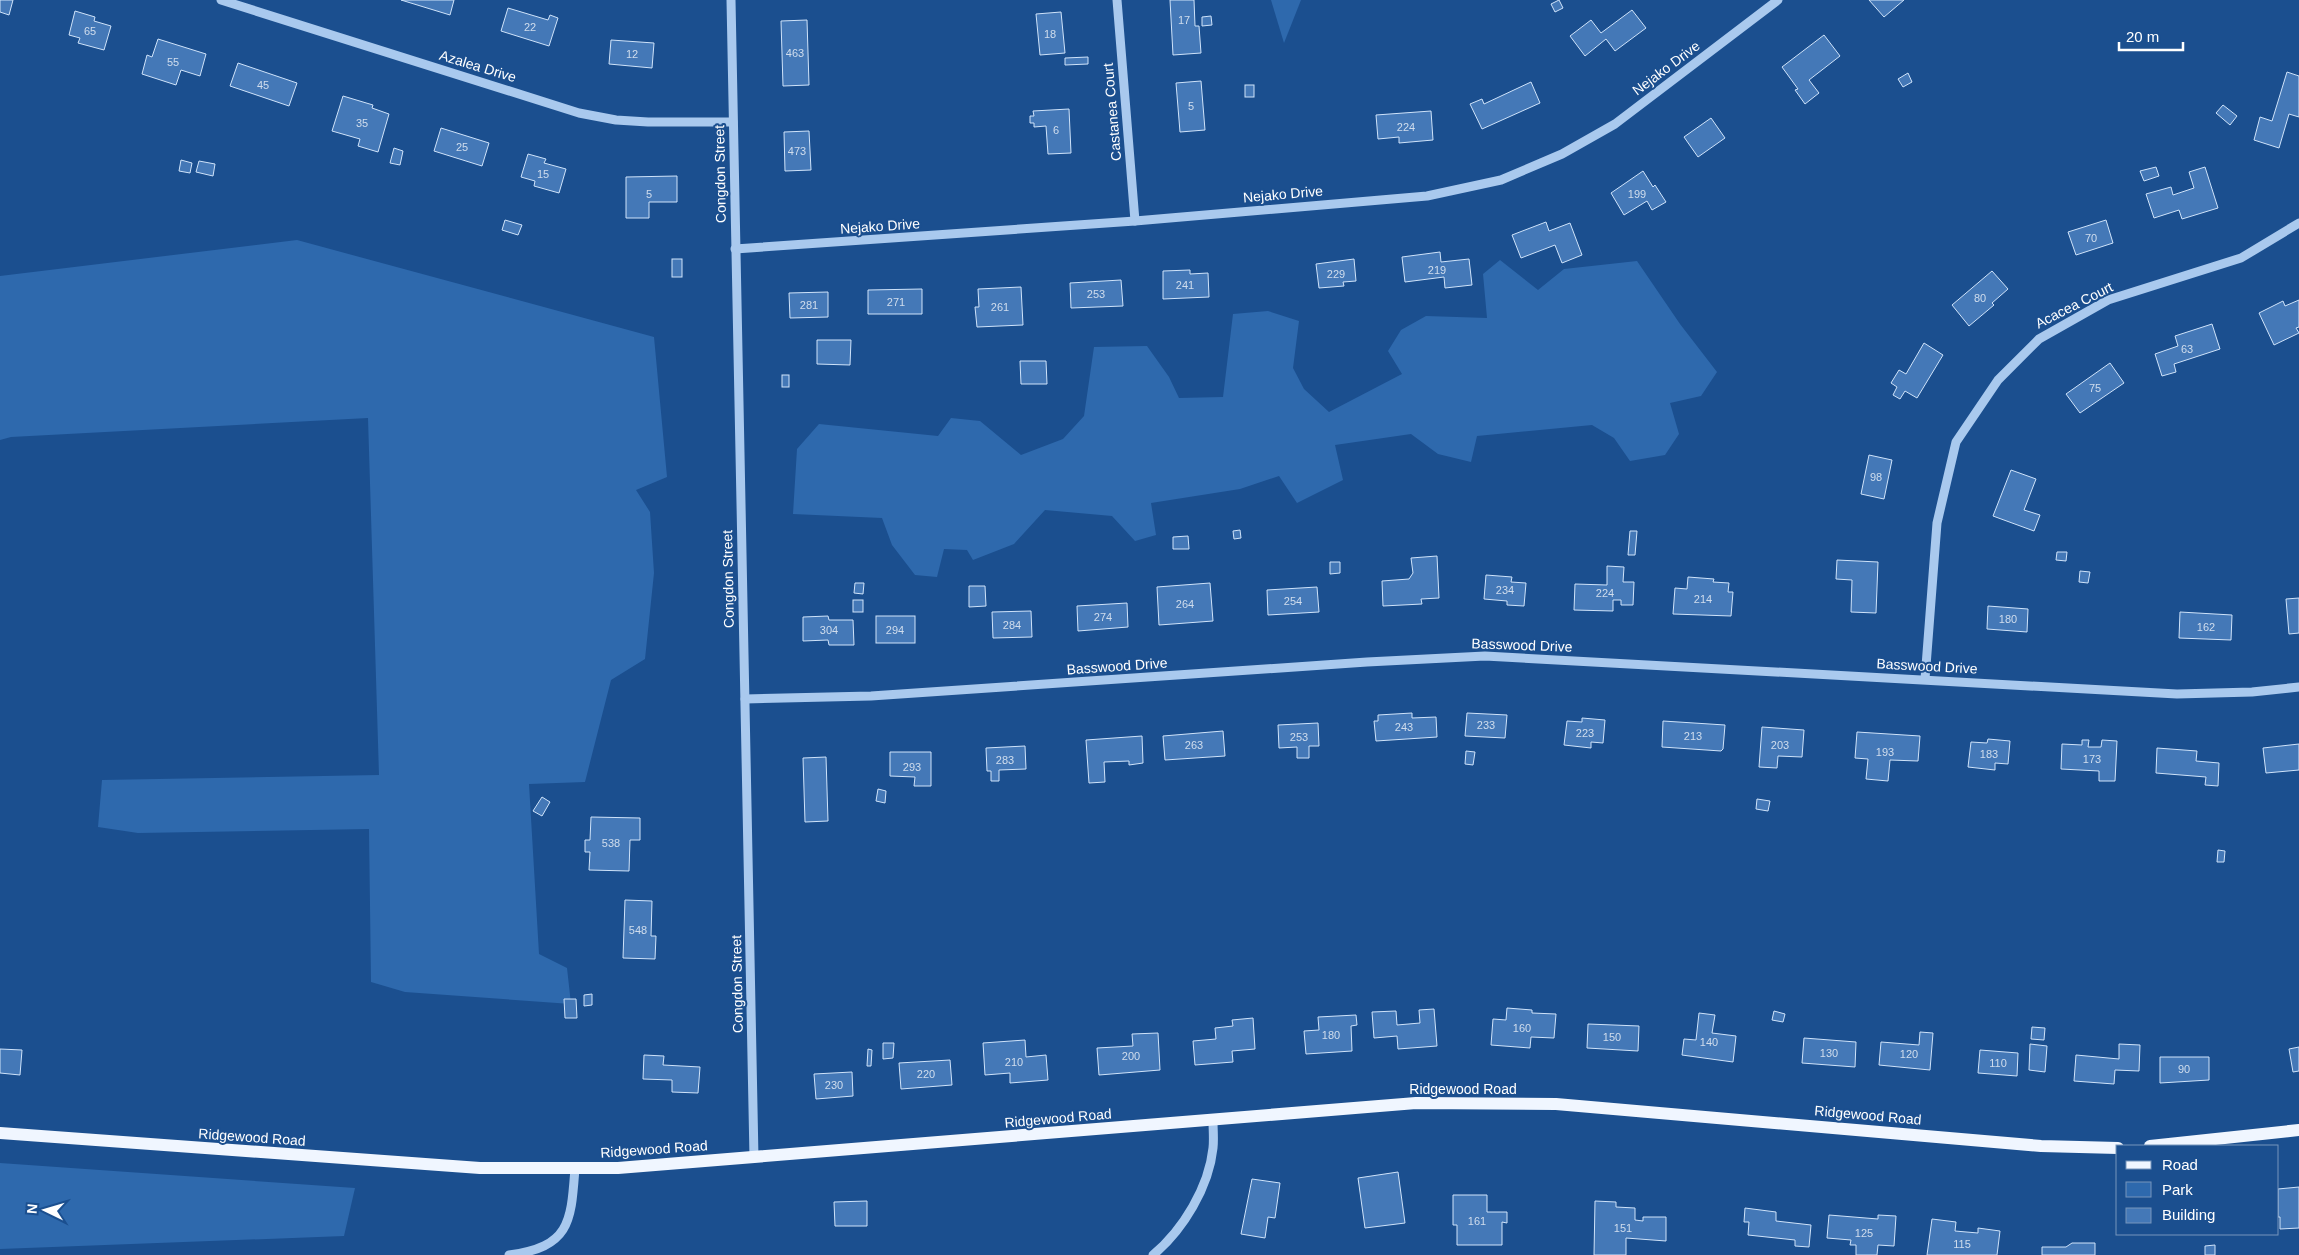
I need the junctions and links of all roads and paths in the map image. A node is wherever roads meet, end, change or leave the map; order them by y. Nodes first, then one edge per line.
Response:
1 (221, 0) edge
2 (732, 0) edge
3 (1117, 0) edge
4 (1778, 0) edge
5 (733, 122) junction
6 (1135, 221) junction
7 (2299, 223) edge
8 (735, 249) junction
9 (1925, 679) junction
10 (2299, 687) edge
11 (745, 699) junction
12 (1213, 1121) junction
13 (2299, 1130) edge
14 (0, 1133) edge
15 (2159, 1145) edge
16 (2116, 1148) edge
17 (754, 1158) junction
18 (576, 1168) junction
19 (510, 1255) edge
20 (1153, 1255) edge

1 - 5 street, Azalea Drive
2 - 5 street, Congdon Street
3 - 6 street, Castanea Court
4 - 6 street, Nejako Drive
5 - 8 street, Congdon Street
6 - 8 street, Nejako Drive
7 - 9 street, Acacea Court
8 - 11 street, Congdon Street
9 - 10 street, Basswood Drive
9 - 11 street, Basswood Drive
11 - 17 street, Congdon Street
12 - 16 main road, Ridgewood Road
12 - 17 main road, Ridgewood Road
12 - 20 street
13 - 15 main road
14 - 18 main road, Ridgewood Road
17 - 18 main road, Ridgewood Road
18 - 19 street

